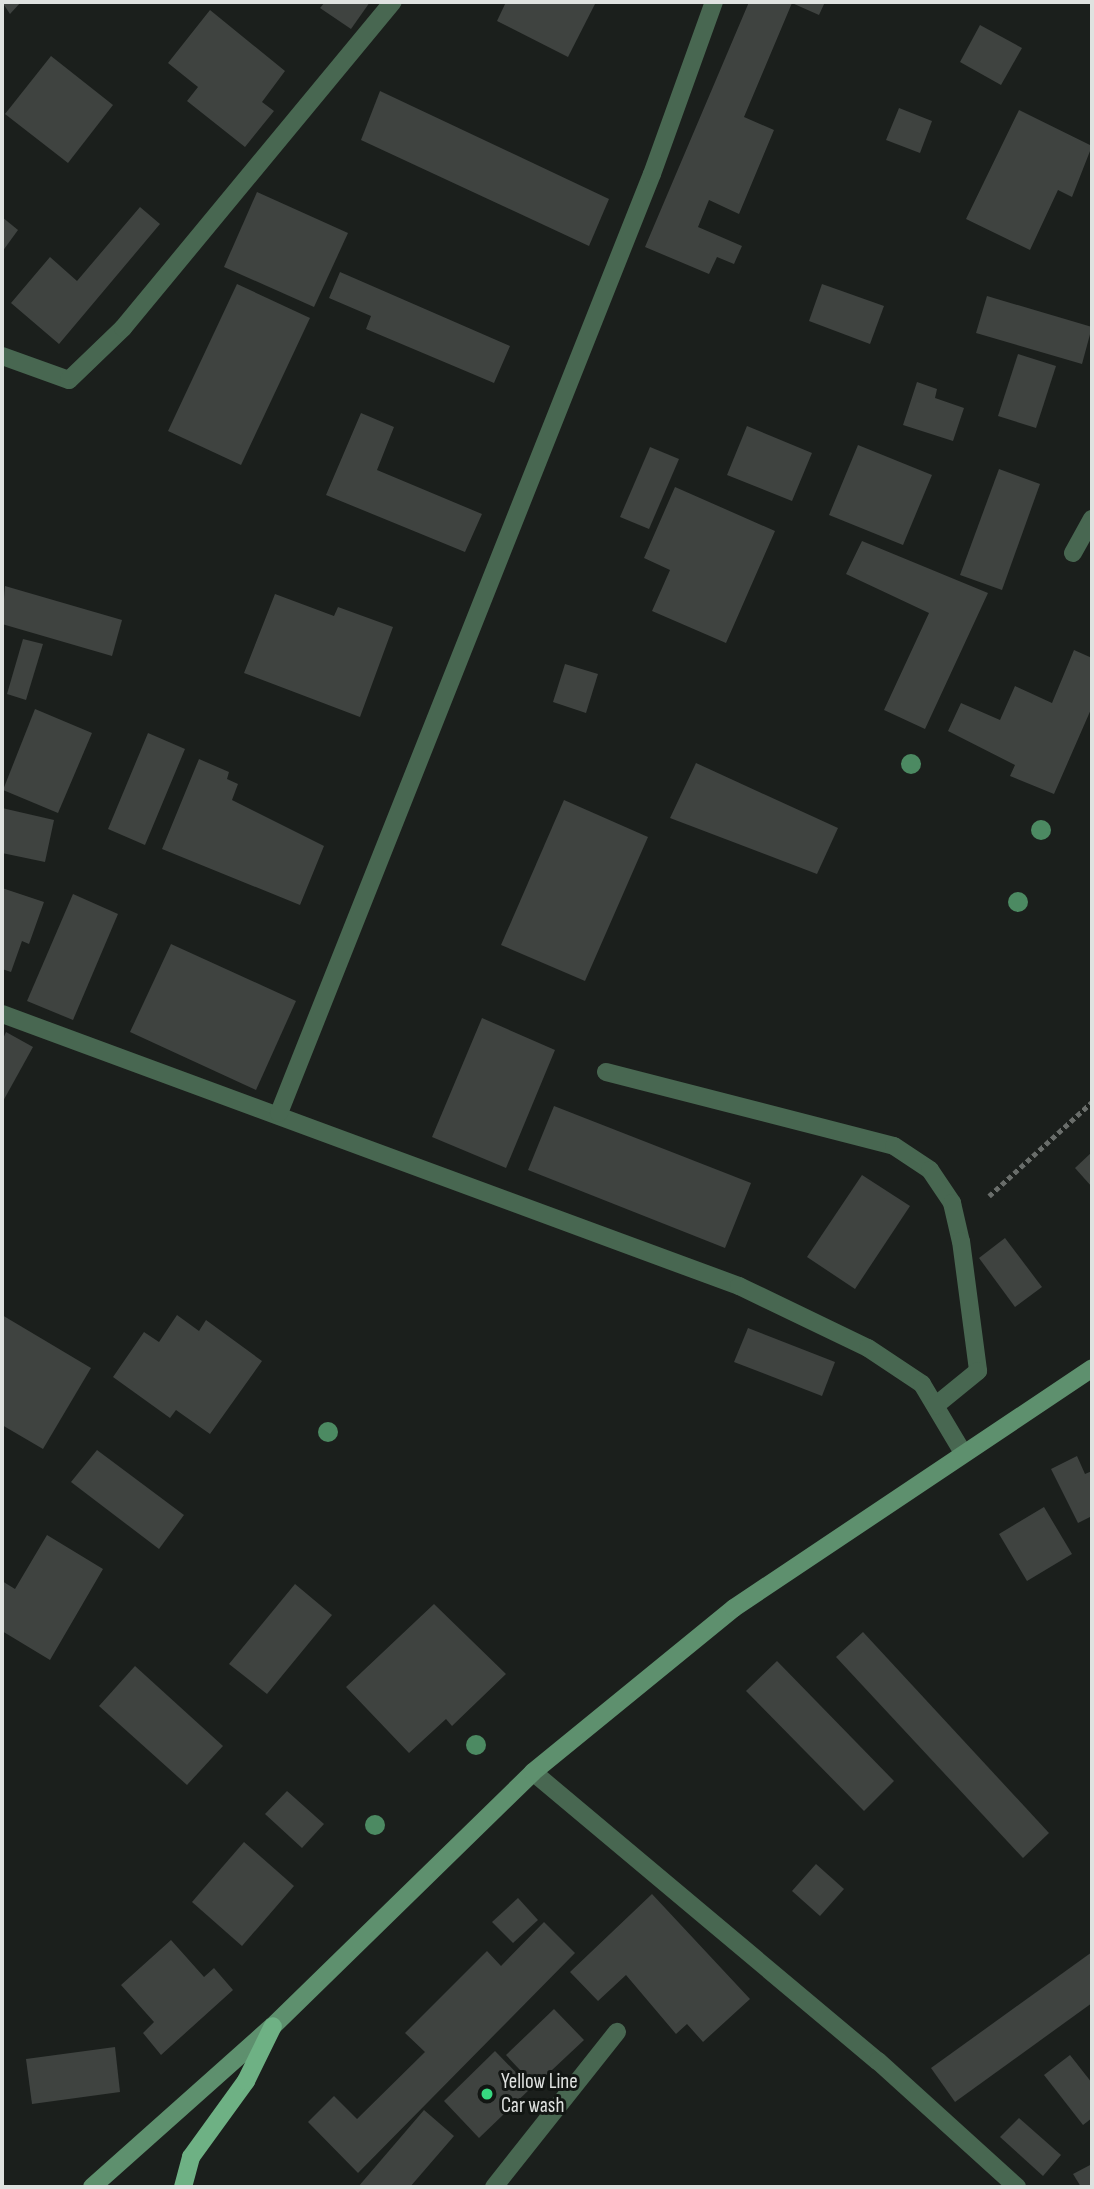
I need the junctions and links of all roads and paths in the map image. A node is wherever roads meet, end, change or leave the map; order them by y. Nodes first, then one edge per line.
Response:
1 (393, 2) edge
2 (714, 2) edge
3 (2, 356) edge
4 (1092, 519) edge
5 (1073, 553) dead end
6 (2, 1014) edge
7 (606, 1072) dead end
8 (1092, 1102) edge
9 (279, 1113) junction
10 (956, 1224) junction
11 (1092, 1368) edge
12 (935, 1406) junction
13 (962, 1451) junction
14 (533, 1772) junction
15 (273, 2026) junction
16 (617, 2032) dead end
17 (92, 2187) edge
18 (183, 2187) edge
19 (494, 2187) edge
20 (1017, 2187) edge

1 - 3 street
2 - 9 street
4 - 5 street
6 - 9 street
7 - 10 street
8 - 10 path
9 - 12 street
10 - 12 street
11 - 13 main road
12 - 13 street
13 - 14 main road
14 - 15 main road
14 - 20 street
15 - 17 main road
15 - 18 main road
16 - 19 street

